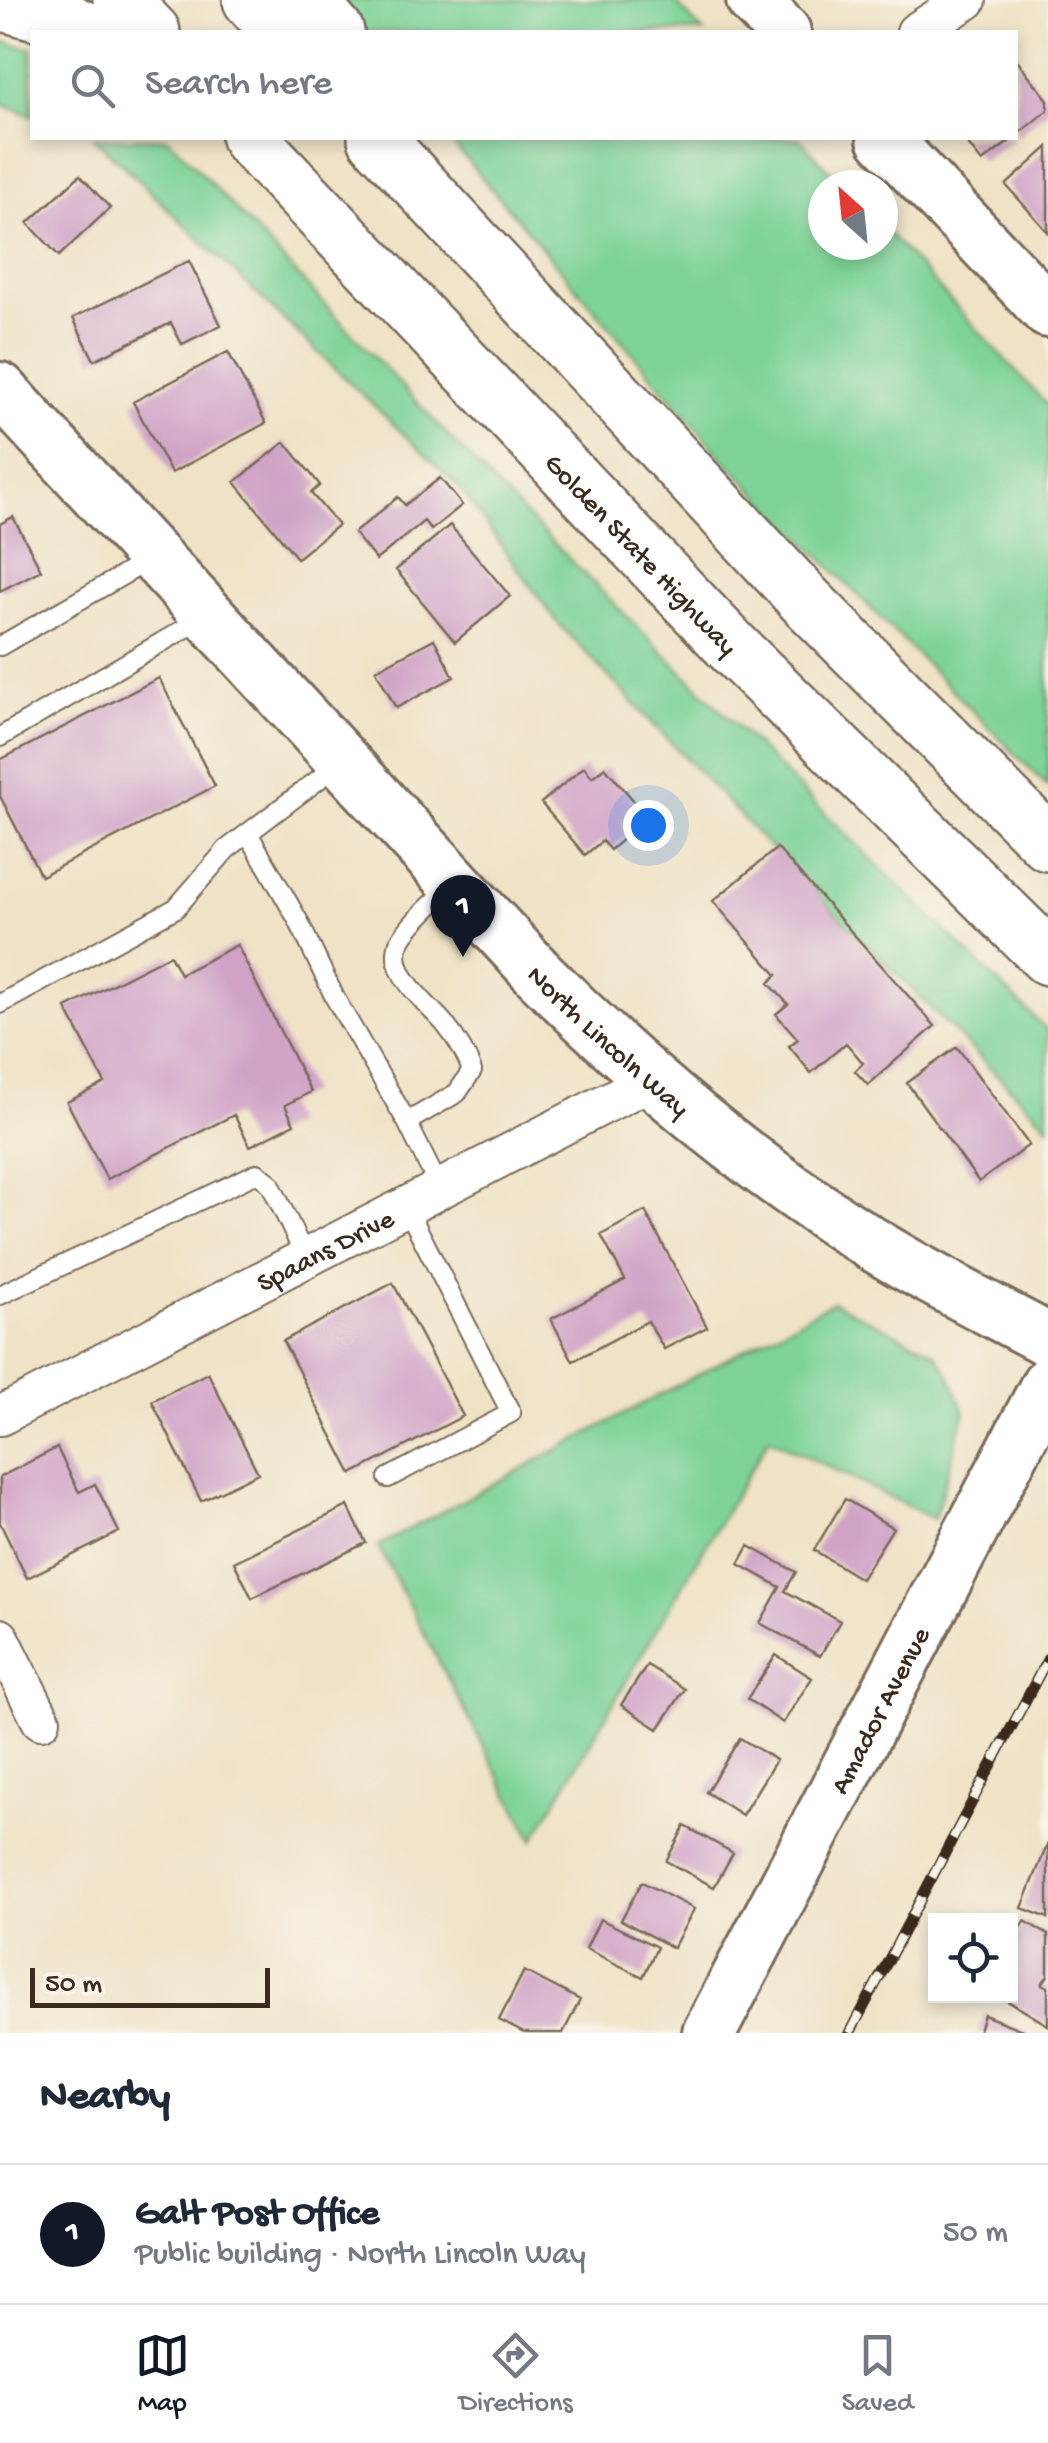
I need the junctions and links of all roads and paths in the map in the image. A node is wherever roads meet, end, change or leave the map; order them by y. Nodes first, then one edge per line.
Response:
1 (122, 0) edge
2 (251, 0) edge
3 (308, 0) edge
4 (753, 0) edge
5 (967, 0) edge
6 (0, 2) edge
7 (86, 30) edge
8 (150, 30) edge
9 (278, 30) edge
10 (334, 30) edge
11 (782, 30) edge
12 (919, 30) edge
13 (221, 140) edge
14 (252, 140) edge
15 (378, 140) edge
16 (426, 140) edge
17 (886, 140) edge
18 (370, 268) junction
19 (1048, 311) edge
20 (0, 390) edge
21 (615, 393) junction
22 (154, 557) junction
23 (208, 616) junction
24 (0, 646) edge
25 (0, 736) edge
26 (343, 762) junction
27 (248, 833) junction
28 (1048, 843) edge
29 (454, 882) junction
30 (1048, 957) edge
31 (0, 1004) edge
32 (650, 1080) junction
33 (406, 1122) junction
34 (440, 1189) junction
35 (406, 1206) junction
36 (306, 1258) junction
37 (0, 1295) edge
38 (1048, 1340) edge
39 (1048, 1384) edge
40 (0, 1416) edge
41 (388, 1478) dead end
42 (0, 1638) edge
43 (41, 1720) dead end
44 (709, 2033) edge

1 - 8 highway
2 - 9 highway
3 - 10 highway
4 - 11 street
5 - 12 street
6 - 7 highway
13 - 18 highway
14 - 18 highway, Golden State Highway
15 - 21 highway
16 - 21 highway
17 - 19 street
18 - 30 highway, Golden State Highway
20 - 22 street, North Lincoln Way
21 - 28 highway
22 - 23 street, North Lincoln Way
22 - 24 lane
23 - 25 lane
23 - 26 street, North Lincoln Way
26 - 27 lane
26 - 29 street, North Lincoln Way
27 - 31 lane
27 - 33 lane
29 - 32 street, North Lincoln Way
29 - 33 lane
32 - 34 street, Spaans Drive
32 - 38 street, North Lincoln Way
33 - 34 lane
34 - 35 street, Spaans Drive
35 - 36 street, Spaans Drive
35 - 41 lane
36 - 37 lane
36 - 40 street, Spaans Drive
39 - 44 street, Amador Avenue
42 - 43 street

